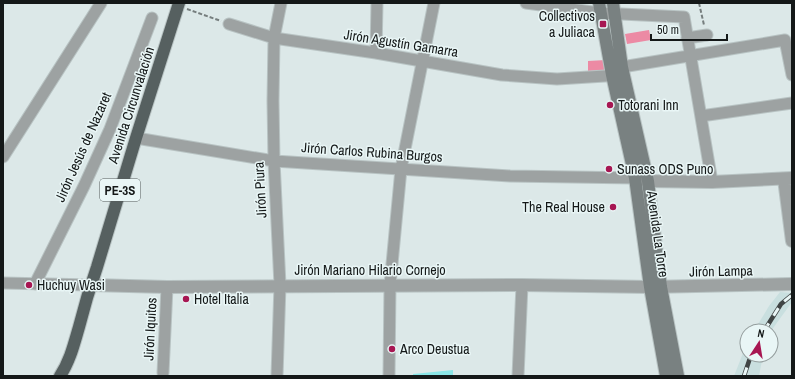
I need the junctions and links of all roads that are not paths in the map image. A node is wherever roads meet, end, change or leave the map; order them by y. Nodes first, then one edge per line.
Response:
1 (101, 3) edge
2 (281, 3) edge
3 (377, 3) edge
4 (434, 3) edge
5 (526, 3) edge
6 (178, 4) edge
7 (599, 8) edge
8 (614, 8) edge
9 (152, 18) dead end
10 (229, 24) road end
11 (707, 35) dead end
12 (274, 38) junction
13 (687, 38) junction
14 (376, 53) junction
15 (690, 56) junction
16 (422, 61) junction
17 (619, 72) junction
18 (792, 75) edge
19 (792, 103) edge
20 (701, 116) junction
21 (136, 138) junction
22 (3, 157) edge
23 (274, 161) junction
24 (400, 169) junction
25 (634, 178) junction
26 (788, 178) edge
27 (648, 181) junction
28 (712, 182) junction
29 (792, 241) edge
30 (3, 283) edge
31 (35, 284) junction
32 (522, 284) junction
33 (792, 284) edge
34 (90, 285) junction
35 (280, 285) junction
36 (390, 285) junction
37 (167, 287) junction
38 (655, 287) junction
39 (163, 373) dead end
40 (60, 376) edge
41 (277, 376) edge
42 (389, 376) edge
43 (518, 376) edge
44 (666, 376) edge
45 (678, 376) edge

1 - 22 street
2 - 12 street, Jirón Piura
3 - 14 street
4 - 16 street
5 - 7 street
6 - 21 highway, Avenida Circunvalación / PE-3S
7 - 8 street
7 - 17 main road, Avenida La Torre
8 - 13 street
8 - 17 main road, Avenida La Torre
9 - 31 street, Jirón Jesús de Nazaret
10 - 12 street, Jirón Agustín Gamarra
11 - 13 street
12 - 14 street, Jirón Agustín Gamarra
12 - 23 street, Jirón Piura
13 - 15 street
14 - 16 street, Jirón Agustín Gamarra
15 - 17 street, Jirón Agustín Gamarra
15 - 18 street, Jirón Agustín Gamarra
15 - 20 street
16 - 17 street, Jirón Agustín Gamarra
16 - 24 street
17 - 25 main road, Avenida La Torre
17 - 27 main road, Avenida La Torre
19 - 20 street
20 - 28 street
21 - 23 street, Jirón Carlos Rubina Burgos
21 - 34 highway, Avenida Circunvalación / PE-3S
23 - 24 street, Jirón Carlos Rubina Burgos
23 - 35 street, Jirón Piura
24 - 25 street, Jirón Carlos Rubina Burgos
24 - 36 street
25 - 27 street
25 - 38 main road, Avenida La Torre
26 - 28 street
26 - 29 street
27 - 28 street
27 - 38 main road, Avenida La Torre
30 - 31 street
31 - 34 street
32 - 36 street, Jirón Mariano Hilario Cornejo
32 - 38 street, Jirón Mariano Hilario Cornejo
32 - 43 street
33 - 38 street, Jirón Lampa
34 - 37 street, Jirón Mariano Hilario Cornejo
34 - 40 highway, Avenida Circunvalación / PE-3S
35 - 36 street, Jirón Mariano Hilario Cornejo
35 - 37 street, Jirón Mariano Hilario Cornejo
35 - 41 street, Jirón Piura
36 - 42 street
37 - 39 street, Jirón Iquitos
38 - 44 main road, Avenida La Torre
38 - 45 main road, Avenida La Torre

